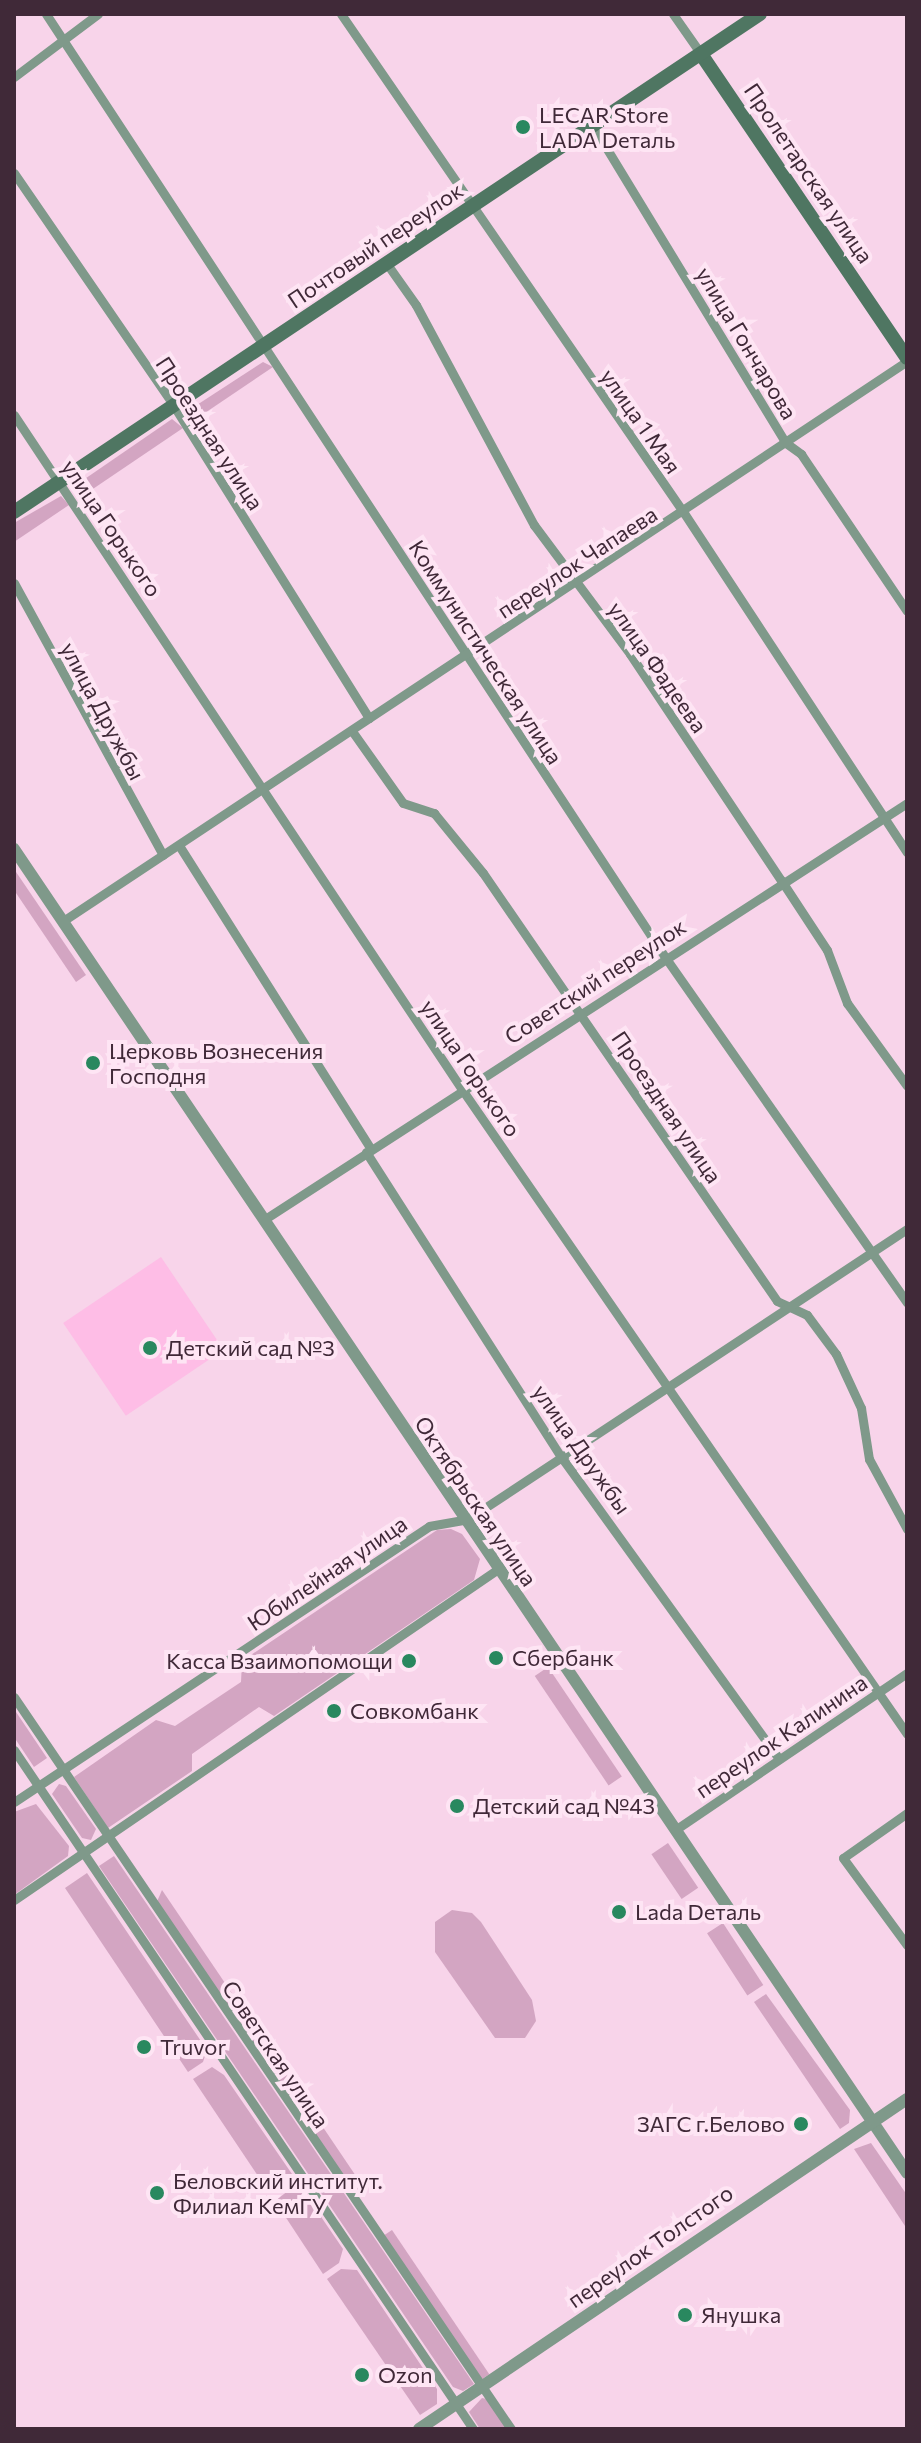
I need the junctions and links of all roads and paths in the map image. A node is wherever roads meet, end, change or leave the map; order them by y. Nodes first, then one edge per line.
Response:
1 (46, 14) edge
2 (98, 14) edge
3 (341, 14) edge
4 (673, 14) edge
5 (760, 14) edge
6 (62, 40) junction
7 (701, 54) junction
8 (14, 77) edge
9 (593, 126) junction
10 (14, 173) edge
11 (470, 208) junction
12 (387, 264) junction
13 (264, 346) junction
14 (907, 359) edge
15 (174, 406) junction
16 (14, 415) edge
17 (786, 443) junction
18 (60, 483) junction
19 (14, 512) edge
20 (684, 513) junction
21 (14, 583) edge
22 (576, 584) junction
23 (907, 611) edge
24 (466, 656) junction
25 (369, 718) junction
26 (352, 731) junction
27 (264, 789) junction
28 (907, 803) edge
29 (884, 819) junction
30 (180, 847) junction
31 (14, 849) edge
32 (907, 852) edge
33 (163, 855) junction
34 (781, 880) junction
35 (63, 921) junction
36 (665, 957) junction
37 (582, 1014) junction
38 (907, 1086) edge
39 (461, 1088) junction
40 (368, 1149) junction
41 (265, 1219) junction
42 (907, 1229) edge
43 (872, 1252) junction
44 (907, 1303) edge
45 (792, 1307) junction
46 (670, 1384) junction
47 (562, 1458) junction
48 (464, 1520) junction
49 (907, 1529) edge
50 (498, 1569) junction
51 (907, 1673) edge
52 (879, 1692) junction
53 (14, 1697) edge
54 (907, 1734) edge
55 (14, 1750) edge
56 (779, 1759) junction
57 (63, 1771) junction
58 (38, 1787) junction
59 (14, 1802) edge
60 (907, 1813) edge
61 (675, 1830) junction
62 (107, 1837) junction
63 (85, 1852) junction
64 (14, 1900) edge
65 (907, 1945) edge
66 (907, 2099) edge
67 (872, 2122) junction
68 (907, 2173) edge
69 (482, 2386) junction
70 (456, 2404) junction
71 (419, 2429) edge
72 (473, 2429) edge
73 (511, 2429) edge

1 - 6 street, Коммунистическая улица
2 - 6 street
3 - 11 street, улица 1 Мая
4 - 7 street, Пролетарская улица
5 - 7 main road, Почтовый переулок
6 - 8 street
6 - 13 street, Коммунистическая улица
7 - 9 main road, Почтовый переулок
7 - 14 main road, Пролетарская улица
9 - 11 main road, Почтовый переулок
9 - 17 street, улица Гончарова
10 - 15 street, Проездная улица
11 - 12 main road, Почтовый переулок
11 - 20 street, улица 1 Мая
12 - 13 main road, Почтовый переулок
12 - 22 street, улица Фадеева
13 - 15 main road, Почтовый переулок
13 - 24 street, Коммунистическая улица
14 - 17 street, переулок Чапаева
15 - 18 main road, Почтовый переулок
15 - 25 street, Проездная улица
16 - 18 street, улица Горького
17 - 20 street, переулок Чапаева
17 - 23 street, улица Гончарова
18 - 19 main road, Почтовый переулок
18 - 27 street, улица Горького
20 - 22 street, переулок Чапаева
20 - 29 street, улица 1 Мая
21 - 33 street, улица Дружбы
22 - 24 street, переулок Чапаева
22 - 34 street, улица Фадеева
24 - 25 street, переулок Чапаева
24 - 36 street, Коммунистическая улица
25 - 26 street, переулок Чапаева
26 - 27 street, переулок Чапаева
26 - 37 street, Проездная улица
27 - 30 street, переулок Чапаева
27 - 39 street, улица Горького
28 - 29 street, Советский переулок
29 - 32 street, улица 1 Мая
29 - 34 street, Советский переулок
30 - 33 street, переулок Чапаева
30 - 40 street, улица Дружбы
31 - 35 street, Октябрьская улица
33 - 35 street, переулок Чапаева
34 - 36 street, Советский переулок
34 - 38 street, улица Фадеева
35 - 41 street, Октябрьская улица
36 - 37 street, Советский переулок
36 - 43 street, Коммунистическая улица
37 - 39 street, Советский переулок
37 - 45 street, Проездная улица
39 - 40 street, Советский переулок
39 - 46 street, улица Горького
40 - 41 street, Советский переулок
40 - 47 street, улица Дружбы
41 - 48 street, Октябрьская улица
42 - 43 street, Юбилейная улица
43 - 44 street, Коммунистическая улица
43 - 45 street, Юбилейная улица
45 - 46 street, Юбилейная улица
45 - 49 street, Проездная улица
46 - 47 street, Юбилейная улица
46 - 52 street, улица Горького
47 - 48 street, Юбилейная улица
47 - 56 street, улица Дружбы
48 - 50 street, Октябрьская улица
48 - 57 street, Юбилейная улица
50 - 61 street, Октябрьская улица
50 - 62 street
51 - 52 street, переулок Калинина
52 - 54 street, улица Горького
52 - 56 street, переулок Калинина
53 - 57 street, Советская улица
55 - 58 street, Советская улица
56 - 61 street, переулок Калинина
57 - 58 street, Юбилейная улица
57 - 62 street, Советская улица
58 - 59 street, Юбилейная улица
58 - 63 street, Советская улица
60 - 65 street
61 - 67 street, Октябрьская улица
62 - 63 street
62 - 69 street, Советская улица
63 - 64 street
63 - 70 street, Советская улица
66 - 67 street, переулок Толстого
67 - 68 street, Октябрьская улица
67 - 69 street, переулок Толстого
69 - 70 street, переулок Толстого
69 - 73 street, Советская улица
70 - 71 street, переулок Толстого
70 - 72 street, Советская улица

